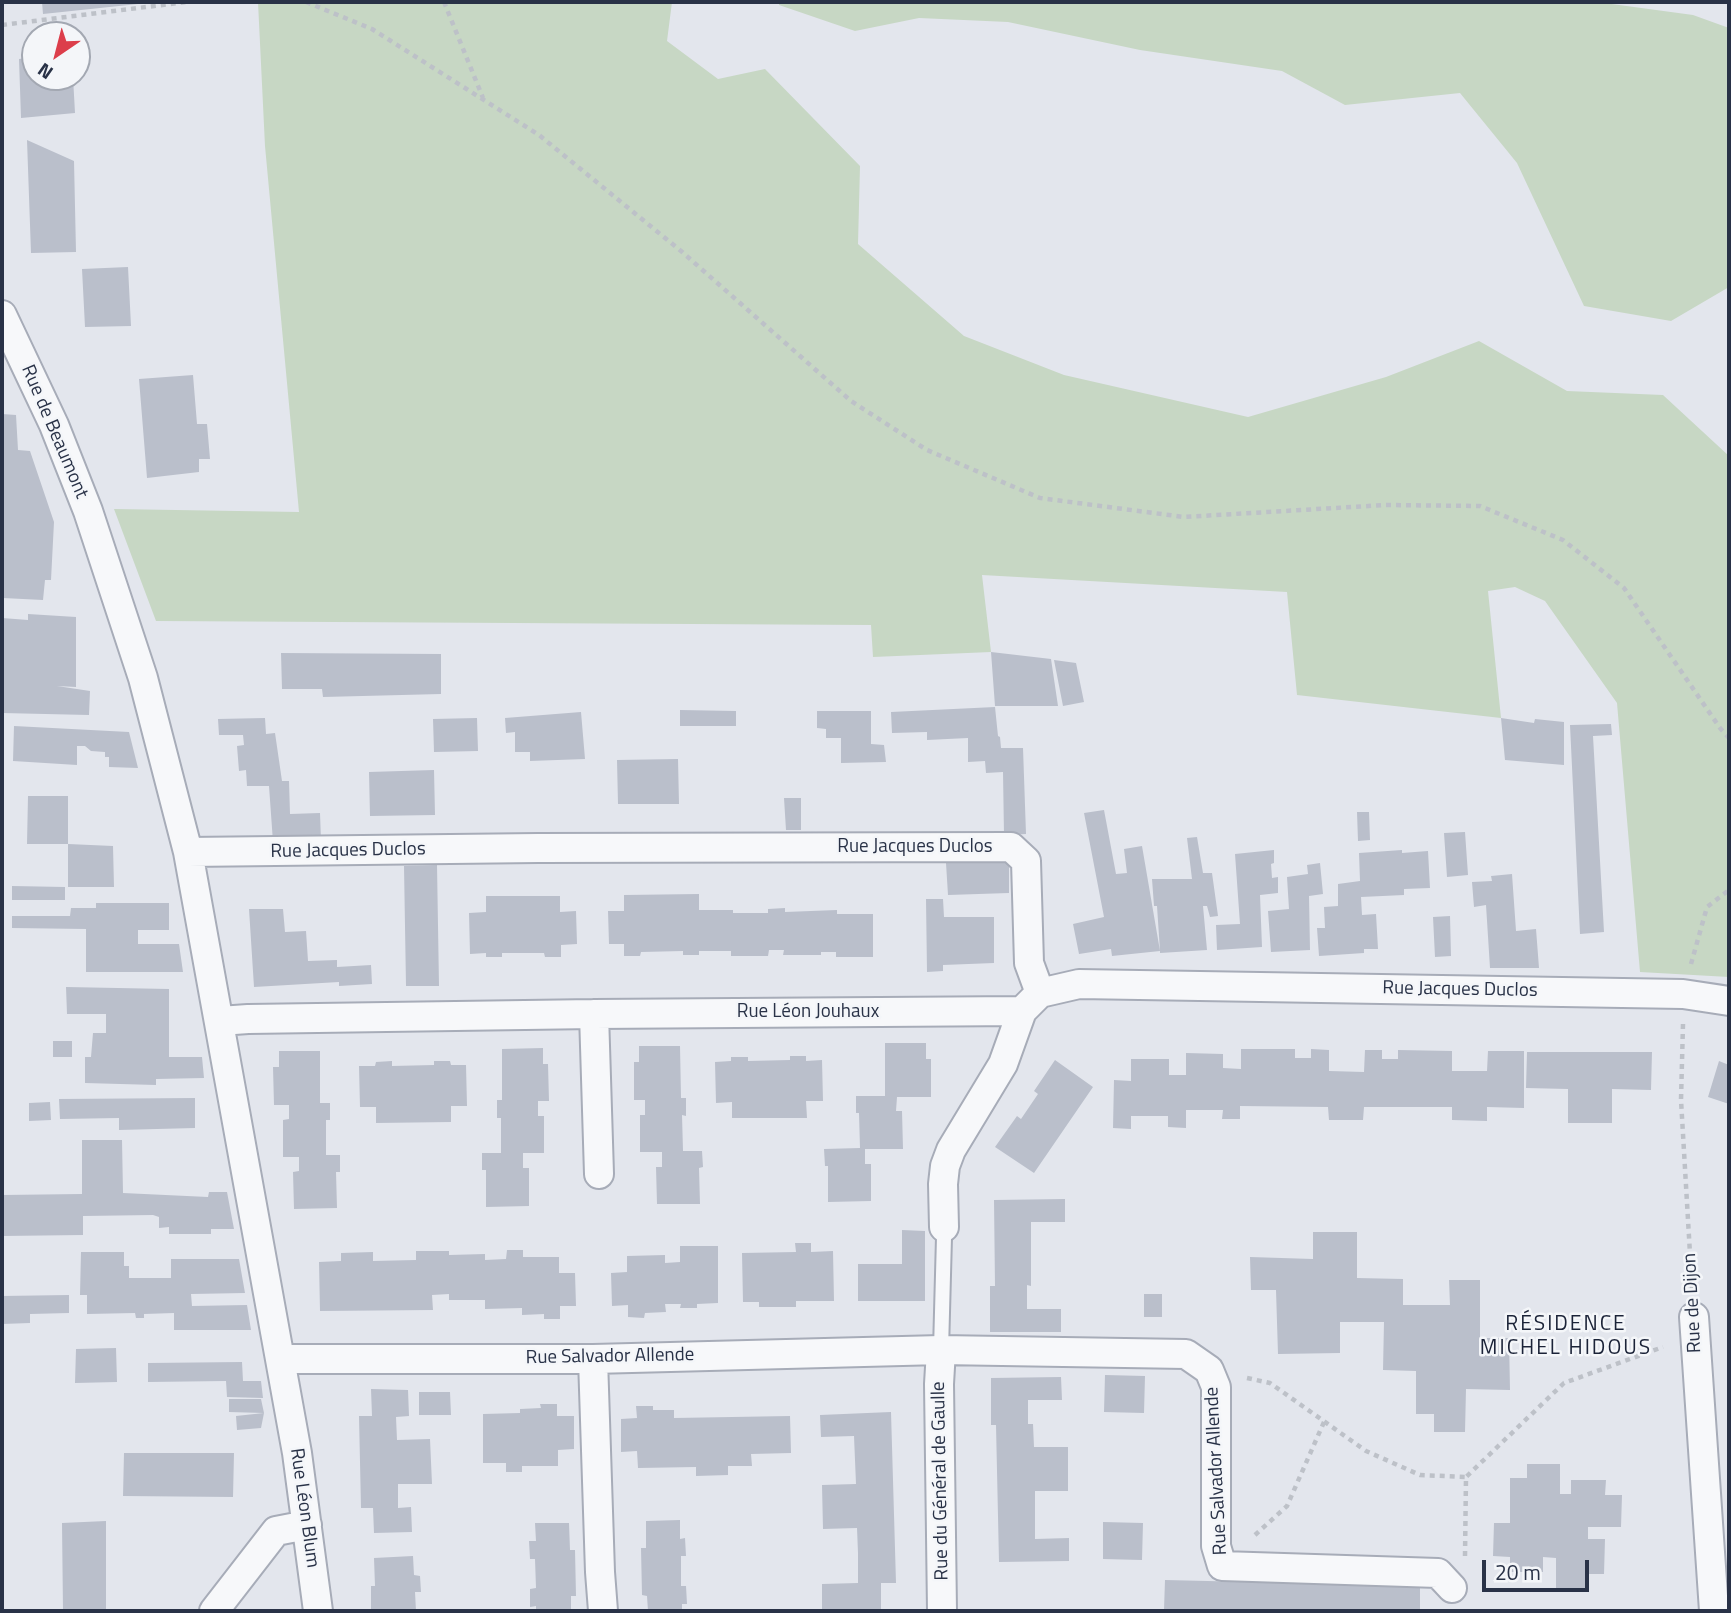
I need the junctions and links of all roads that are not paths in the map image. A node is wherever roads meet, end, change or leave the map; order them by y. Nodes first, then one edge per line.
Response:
1 (2, 315) edge
2 (188, 852) junction
3 (1729, 1001) edge
4 (1031, 1002) junction
5 (594, 1014) junction
6 (220, 1021) junction
7 (598, 1174) dead end
8 (944, 1232) joint
9 (1694, 1326) road end
10 (941, 1350) junction
11 (280, 1359) junction
12 (593, 1359) junction
13 (307, 1525) junction
14 (1445, 1580) road end
15 (214, 1611) edge
16 (318, 1611) edge
17 (603, 1611) edge
18 (942, 1611) edge
19 (1714, 1611) edge

1 - 2 street, Rue de Beaumont
2 - 4 street, Rue Jacques Duclos
2 - 6 street, Rue de Beaumont
3 - 4 street, Rue Jacques Duclos
4 - 5 street, Rue Léon Jouhaux
4 - 8 street
5 - 6 street, Rue Léon Jouhaux
5 - 7 street
6 - 11 street, Rue Léon Blum
8 - 10 lane
9 - 19 street, Rue de Dijon
10 - 12 street, Rue Salvador Allende
10 - 14 street, Rue Salvador Allende
10 - 18 street, Rue du Général de Gaulle
11 - 12 street, Rue Salvador Allende
11 - 13 street, Rue Léon Blum
12 - 17 street
13 - 15 street
13 - 16 street, Rue Léon Blum

